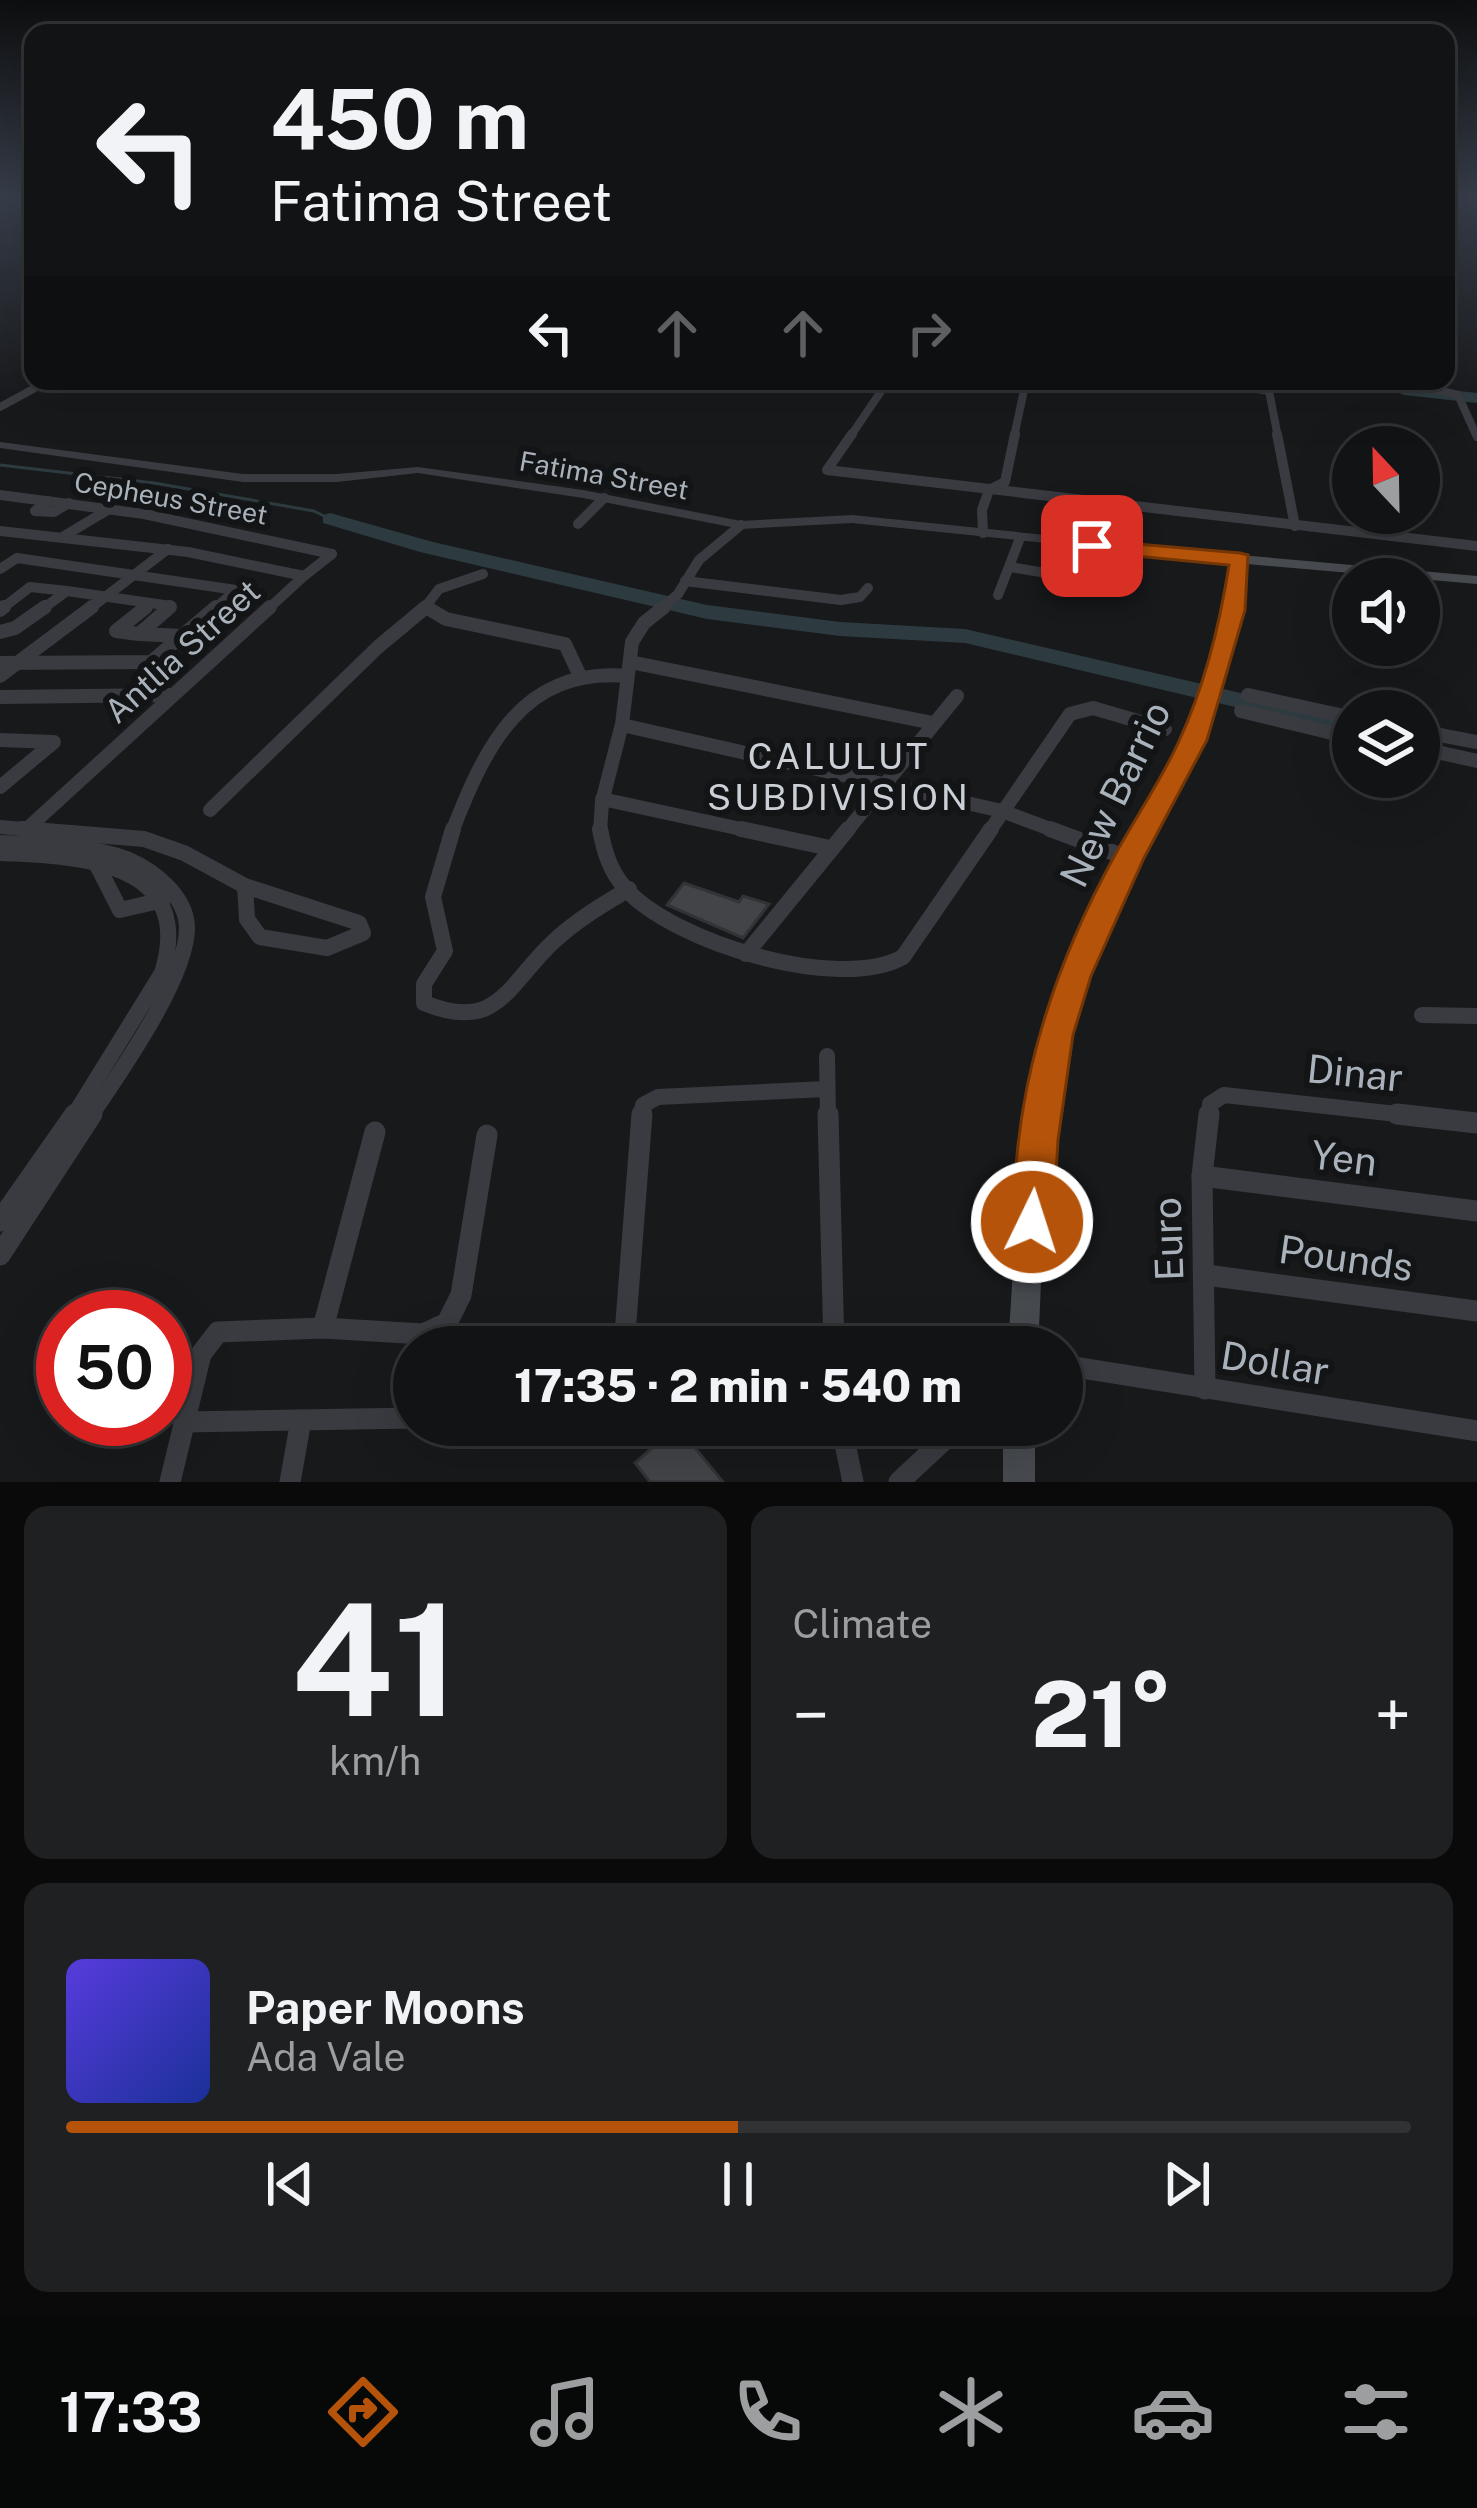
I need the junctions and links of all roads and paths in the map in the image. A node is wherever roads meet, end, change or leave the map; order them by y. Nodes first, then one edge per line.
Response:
1 (31, 390) edge
2 (882, 390) edge
3 (1024, 390) edge
4 (1259, 390) edge
5 (1433, 390) edge
6 (0, 407) edge
7 (1477, 437) edge
8 (0, 446) edge
9 (988, 490) junction
10 (4, 498) edge
11 (604, 498) junction
12 (111, 508) junction
13 (578, 524) dead end
14 (741, 524) junction
15 (1295, 526) junction
16 (0, 531) edge
17 (983, 533) junction
18 (1390, 536) joint
19 (61, 537) junction
20 (1020, 538) junction
21 (1477, 546) edge
22 (168, 549) junction
23 (1240, 562) junction
24 (0, 568) edge
25 (1010, 568) junction
26 (1332, 572) edge
27 (139, 573) junction
28 (483, 574) dead end
29 (304, 576) junction
30 (1082, 579) dead end
31 (685, 580) junction
32 (1440, 583) edge
33 (1477, 584) edge
34 (868, 588) dead end
35 (67, 590) junction
36 (108, 595) junction
37 (998, 595) dead end
38 (150, 603) junction
39 (427, 607) junction
40 (0, 610) edge
41 (0, 632) edge
42 (139, 634) junction
43 (182, 636) junction
44 (0, 663) edge
45 (18, 663) junction
46 (628, 669) junction
47 (0, 676) edge
48 (580, 676) junction
49 (1248, 694) dead end
50 (172, 695) junction
51 (957, 696) dead end
52 (0, 697) edge
53 (1241, 711) dead end
54 (1332, 713) edge
55 (933, 723) junction
56 (622, 725) junction
57 (1165, 729) dead end
58 (1332, 733) edge
59 (1440, 735) edge
60 (0, 740) edge
61 (1477, 742) edge
62 (1440, 753) edge
63 (1477, 761) edge
64 (886, 783) junction
65 (0, 787) edge
66 (602, 799) junction
67 (210, 810) dead end
68 (1002, 812) junction
69 (0, 827) edge
70 (28, 828) junction
71 (0, 843) edge
72 (830, 848) junction
73 (0, 854) edge
74 (98, 855) junction
75 (1129, 858) junction
76 (245, 886) junction
77 (629, 889) junction
78 (168, 898) junction
79 (746, 954) junction
80 (164, 981) junction
81 (1422, 1016) dead end
82 (1477, 1016) edge
83 (827, 1056) dead end
84 (826, 1089) junction
85 (1224, 1095) joint
86 (1477, 1123) edge
87 (375, 1132) dead end
88 (487, 1135) dead end
89 (1202, 1176) junction
90 (1477, 1211) edge
91 (0, 1221) edge
92 (0, 1255) edge
93 (1206, 1275) junction
94 (1477, 1311) edge
95 (626, 1326) edge
96 (833, 1326) edge
97 (1025, 1326) edge
98 (323, 1328) junction
99 (1083, 1369) edge
100 (1205, 1389) junction
101 (192, 1392) edge
102 (393, 1418) edge
103 (301, 1420) junction
104 (192, 1422) edge
105 (1477, 1430) edge
106 (178, 1446) edge
107 (846, 1446) edge
108 (938, 1446) edge
109 (1019, 1446) edge
110 (170, 1482) edge
111 (290, 1482) edge
112 (854, 1482) edge
113 (899, 1482) edge
114 (1019, 1482) edge

1 - 6 street
2 - 9 street
3 - 9 street
4 - 15 street
5 - 7 street
8 - 11 street, Fatima Street
9 - 15 street
9 - 17 street
10 - 12 street, Cepheus Street
11 - 13 street
11 - 14 street, Fatima Street
12 - 19 street
12 - 29 street, Cepheus Street
14 - 17 street, Fatima Street
14 - 31 street
15 - 18 street
16 - 19 street, Antlia Street
17 - 20 street, Fatima Street
18 - 21 street
19 - 22 street, Antlia Street
20 - 23 street, Fatima Street
20 - 25 street
22 - 27 street
22 - 29 street, Antlia Street
23 - 26 main road
23 - 33 main road
23 - 75 main road, New Barrio
24 - 27 street
25 - 30 street
25 - 37 street
27 - 36 street
27 - 43 street
28 - 39 street
29 - 50 street, Antlia Street
31 - 34 street
31 - 46 street
32 - 33 main road
35 - 36 street
35 - 40 street
35 - 41 street
36 - 38 street
36 - 45 street
38 - 42 street
38 - 42 street
39 - 48 street
39 - 67 street
42 - 43 street
43 - 45 street
44 - 45 street
45 - 47 street
46 - 48 street
46 - 55 street
46 - 56 street
48 - 77 street
49 - 54 street
50 - 52 street
50 - 70 street, Antlia Street
51 - 55 street
53 - 58 street
55 - 64 street
56 - 64 street
56 - 66 street
57 - 68 street
59 - 61 street
60 - 65 street
62 - 63 street
64 - 68 street
64 - 72 street
66 - 72 street
66 - 77 street
68 - 75 street
68 - 79 street
69 - 70 street
70 - 76 street
71 - 74 street
72 - 79 street
73 - 74 street
74 - 78 street
74 - 78 street
75 - 97 main road, New Barrio
76 - 76 street
77 - 79 street
78 - 80 street
80 - 91 street
80 - 92 street
81 - 82 street
83 - 84 street
84 - 95 street
84 - 96 street
85 - 86 street, Dinar
85 - 89 street, Euro
87 - 98 street
88 - 98 street
89 - 90 street, Yen
89 - 93 street, Euro
93 - 94 street, Pounds
93 - 100 street, Euro
98 - 101 street
99 - 100 street, Dollar
100 - 105 street, Dollar
102 - 103 street
103 - 104 street
103 - 111 street
106 - 110 street
107 - 112 street
108 - 113 street
109 - 114 main road

